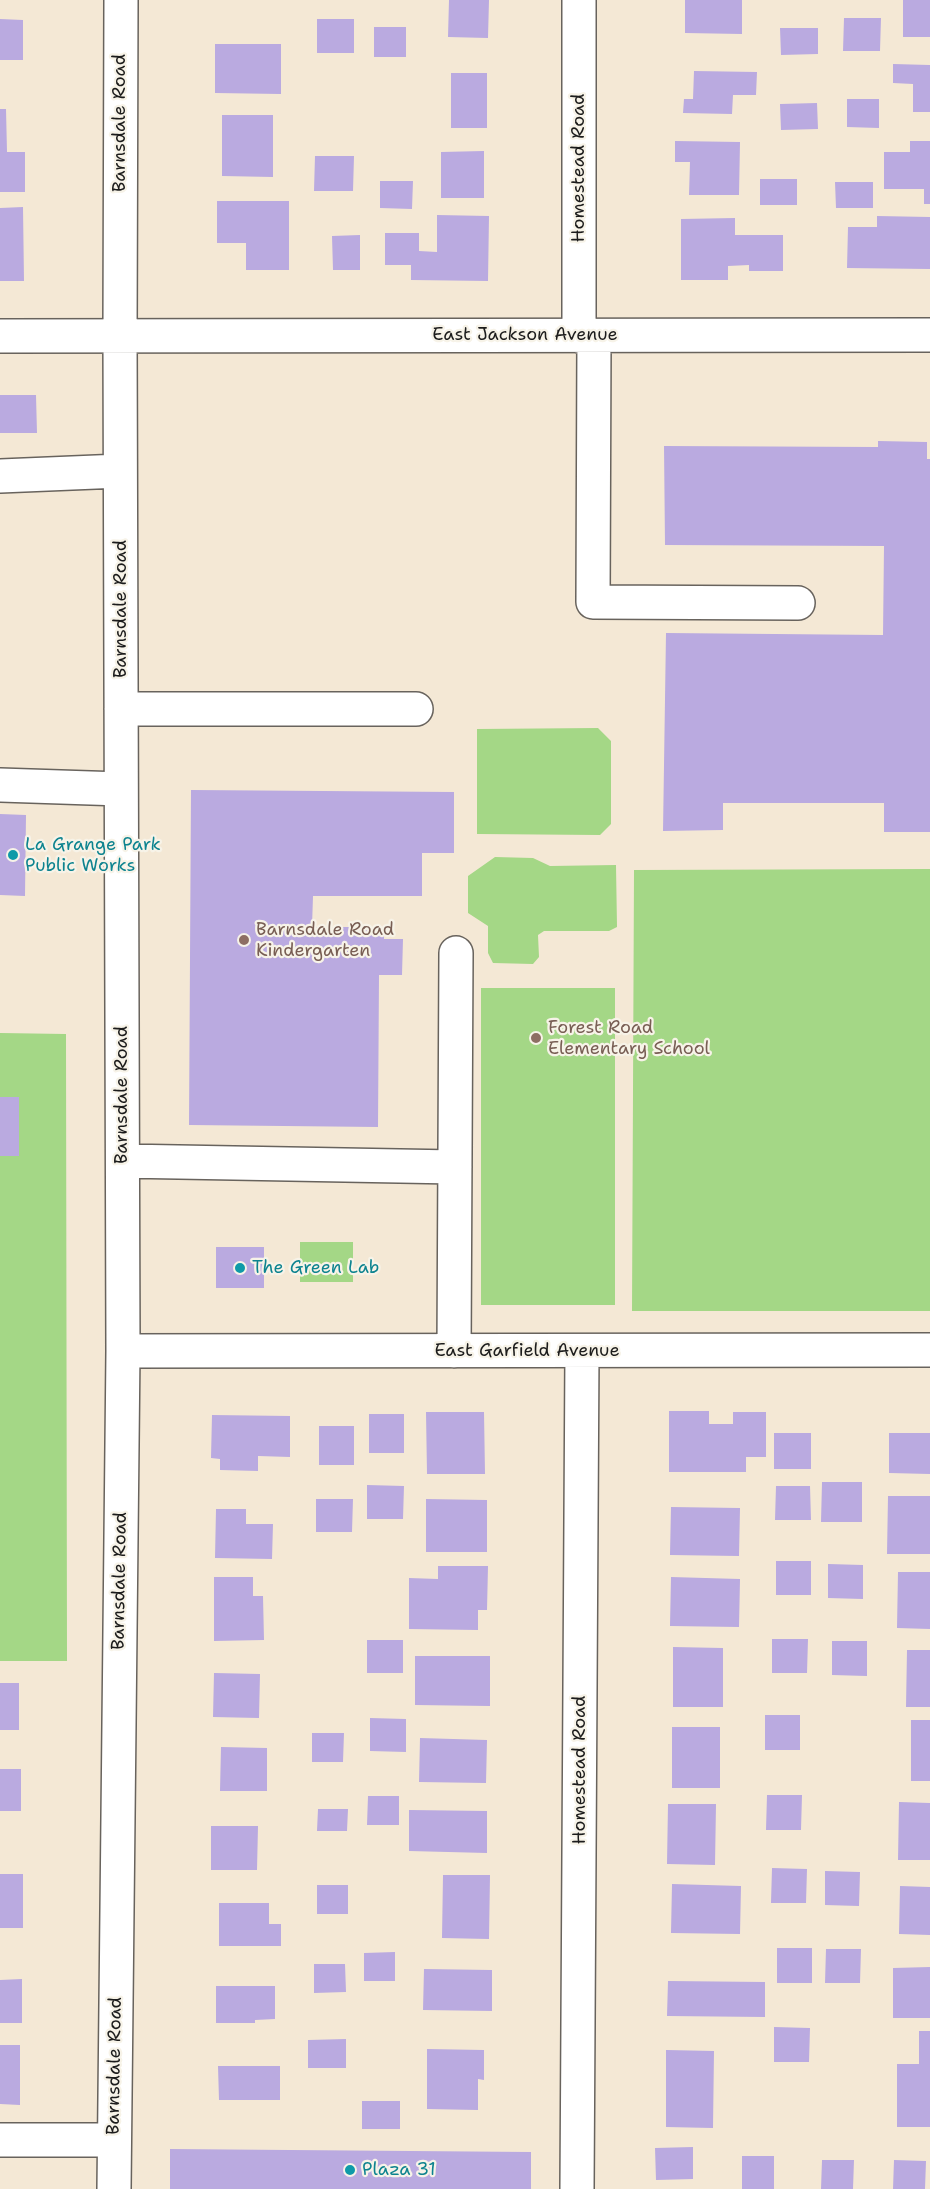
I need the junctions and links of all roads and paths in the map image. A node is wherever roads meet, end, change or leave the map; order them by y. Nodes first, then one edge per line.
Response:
1 (121, 0) edge
2 (579, 0) edge
3 (930, 335) edge
4 (0, 336) edge
5 (120, 336) junction
6 (586, 336) junction
7 (120, 471) junction
8 (0, 476) edge
9 (798, 603) dead end
10 (121, 708) junction
11 (416, 709) dead end
12 (0, 785) edge
13 (121, 789) junction
14 (456, 953) dead end
15 (123, 1161) junction
16 (455, 1167) junction
17 (930, 1350) edge
18 (123, 1351) junction
19 (454, 1351) junction
20 (582, 1351) junction
21 (0, 2140) edge
22 (114, 2140) junction
23 (114, 2189) edge
24 (577, 2189) edge

1 - 5 street, Barnsdale Road
2 - 6 street, Homestead Road
3 - 6 street, East Jackson Avenue
4 - 5 street, East Jackson Avenue
5 - 6 street, East Jackson Avenue
5 - 7 street, Barnsdale Road
6 - 9 street, Homestead Road
7 - 8 street
7 - 10 street, Barnsdale Road
10 - 11 street
10 - 13 street, Barnsdale Road
12 - 13 street
13 - 15 street, Barnsdale Road
14 - 16 street
15 - 16 street
15 - 18 street, Barnsdale Road
16 - 19 street
17 - 20 street, East Garfield Avenue
18 - 19 street, East Garfield Avenue
18 - 22 street, Barnsdale Road
19 - 20 street, East Garfield Avenue
20 - 24 street, Homestead Road
21 - 22 street
22 - 23 street, Barnsdale Road

